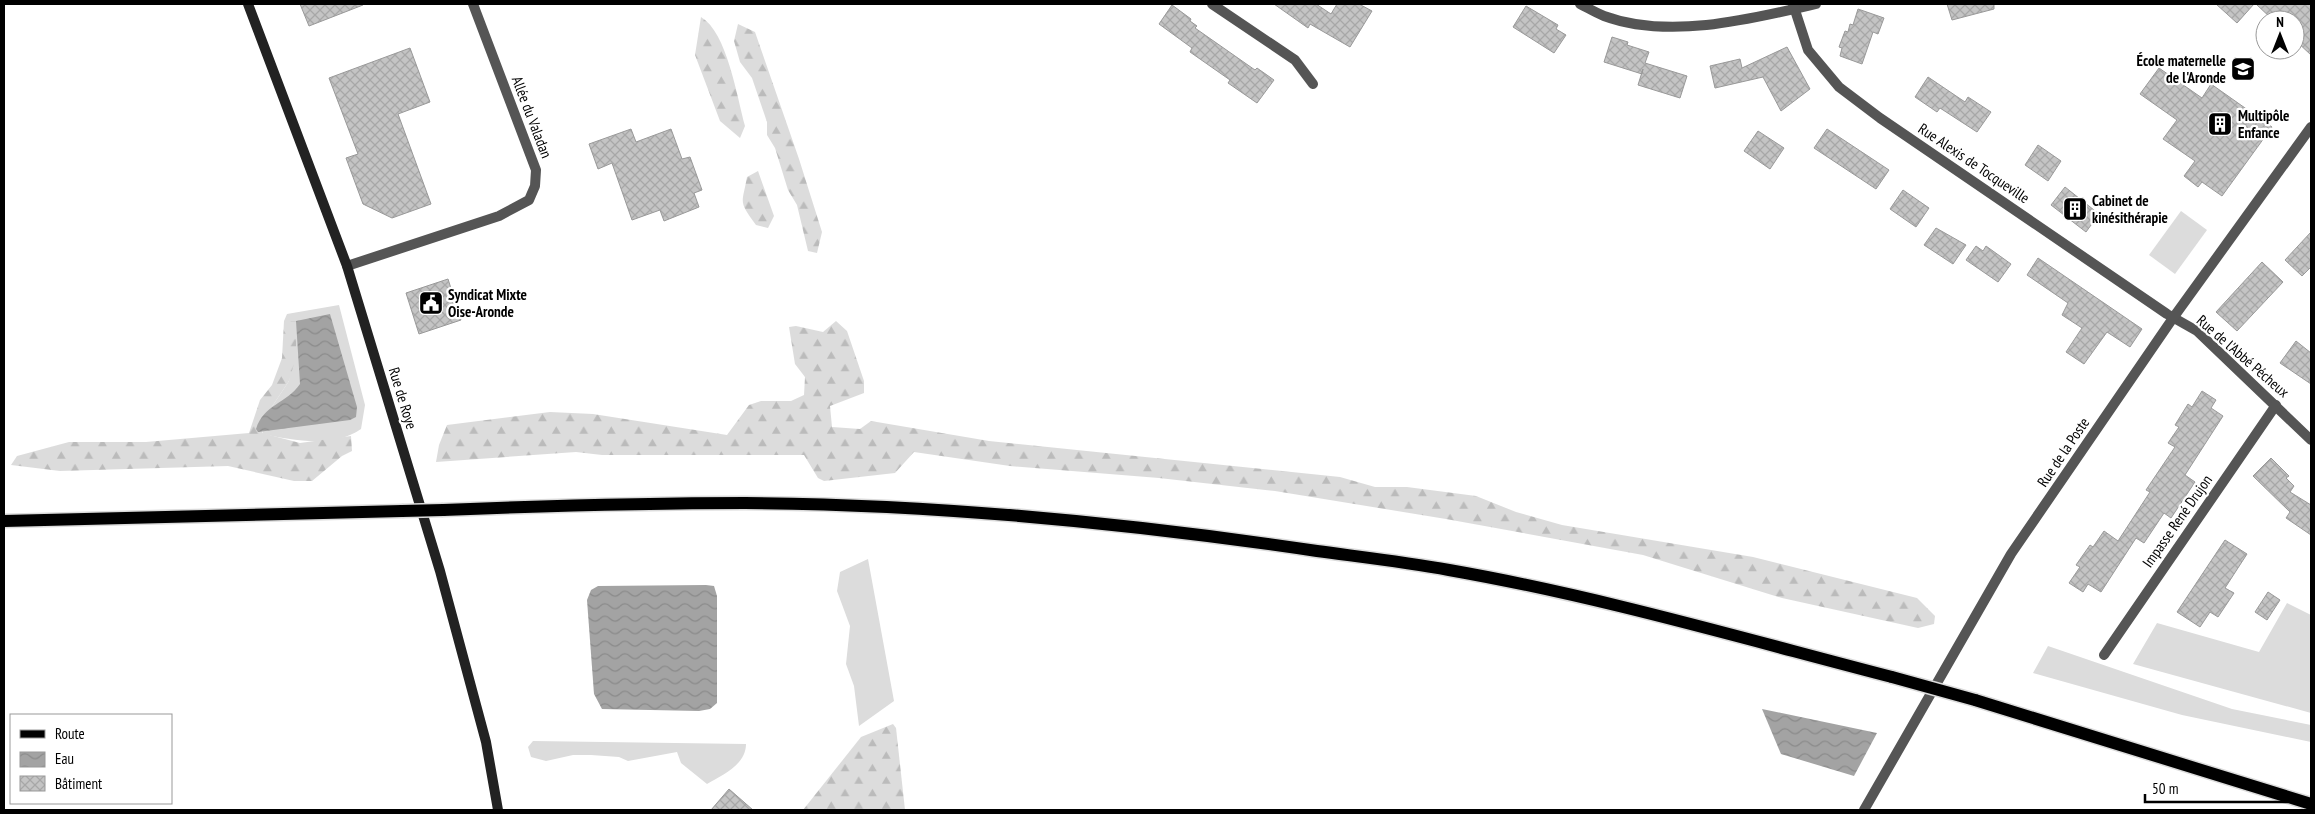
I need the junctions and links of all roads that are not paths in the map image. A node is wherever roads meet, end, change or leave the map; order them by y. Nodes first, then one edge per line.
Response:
1 (248, 4) edge
2 (473, 4) edge
3 (1212, 4) edge
4 (1580, 4) edge
5 (1816, 4) edge
6 (1794, 6) edge
7 (1313, 84) dead end
8 (2311, 127) edge
9 (347, 266) junction
10 (2173, 318) junction
11 (2276, 405) junction
12 (2311, 440) edge
13 (4, 520) edge
14 (2104, 655) dead end
15 (2311, 804) edge
16 (498, 810) edge
17 (1864, 810) edge

1 - 9 main road, Rue de Roye
2 - 9 street, Allée du Valadan
3 - 7 street
4 - 6 street
5 - 6 street
6 - 10 street, Rue Alexis de Tocqueville
8 - 10 street, Rue de la Poste
9 - 16 main road, Rue de Roye
10 - 11 street, Rue de l'Abbé Pécheux
10 - 17 street, Rue de la Poste
11 - 12 street, Rue de l'Abbé Pécheux
11 - 14 street, Impasse René Drujon
13 - 15 main road, bridge

